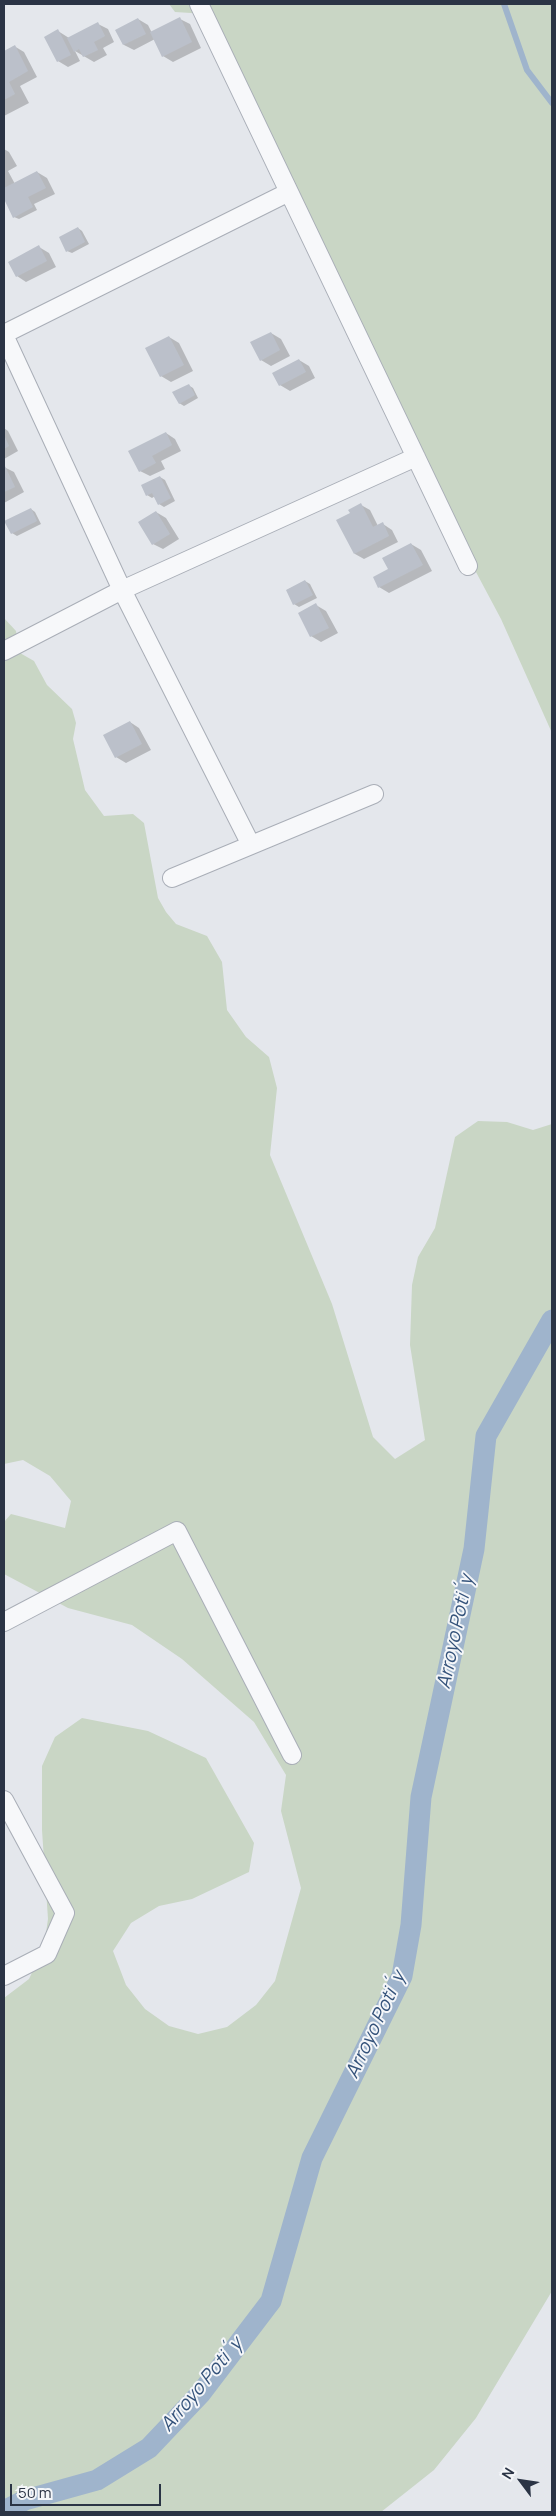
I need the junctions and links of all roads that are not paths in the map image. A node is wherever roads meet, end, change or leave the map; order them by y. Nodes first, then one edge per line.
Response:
1 (199, 4) edge
2 (289, 192) junction
3 (4, 335) edge
4 (416, 457) junction
5 (468, 566) dead end
6 (122, 590) junction
7 (4, 651) edge
8 (374, 794) dead end
9 (251, 845) junction
10 (172, 878) dead end
11 (4, 1622) edge
12 (292, 1755) dead end
13 (4, 1800) edge
14 (4, 1976) edge

1 - 2 street
2 - 3 street
2 - 4 street
3 - 6 street
4 - 5 street
4 - 6 street
6 - 7 street
6 - 9 street
8 - 9 street
9 - 10 street
11 - 12 street
13 - 14 street

